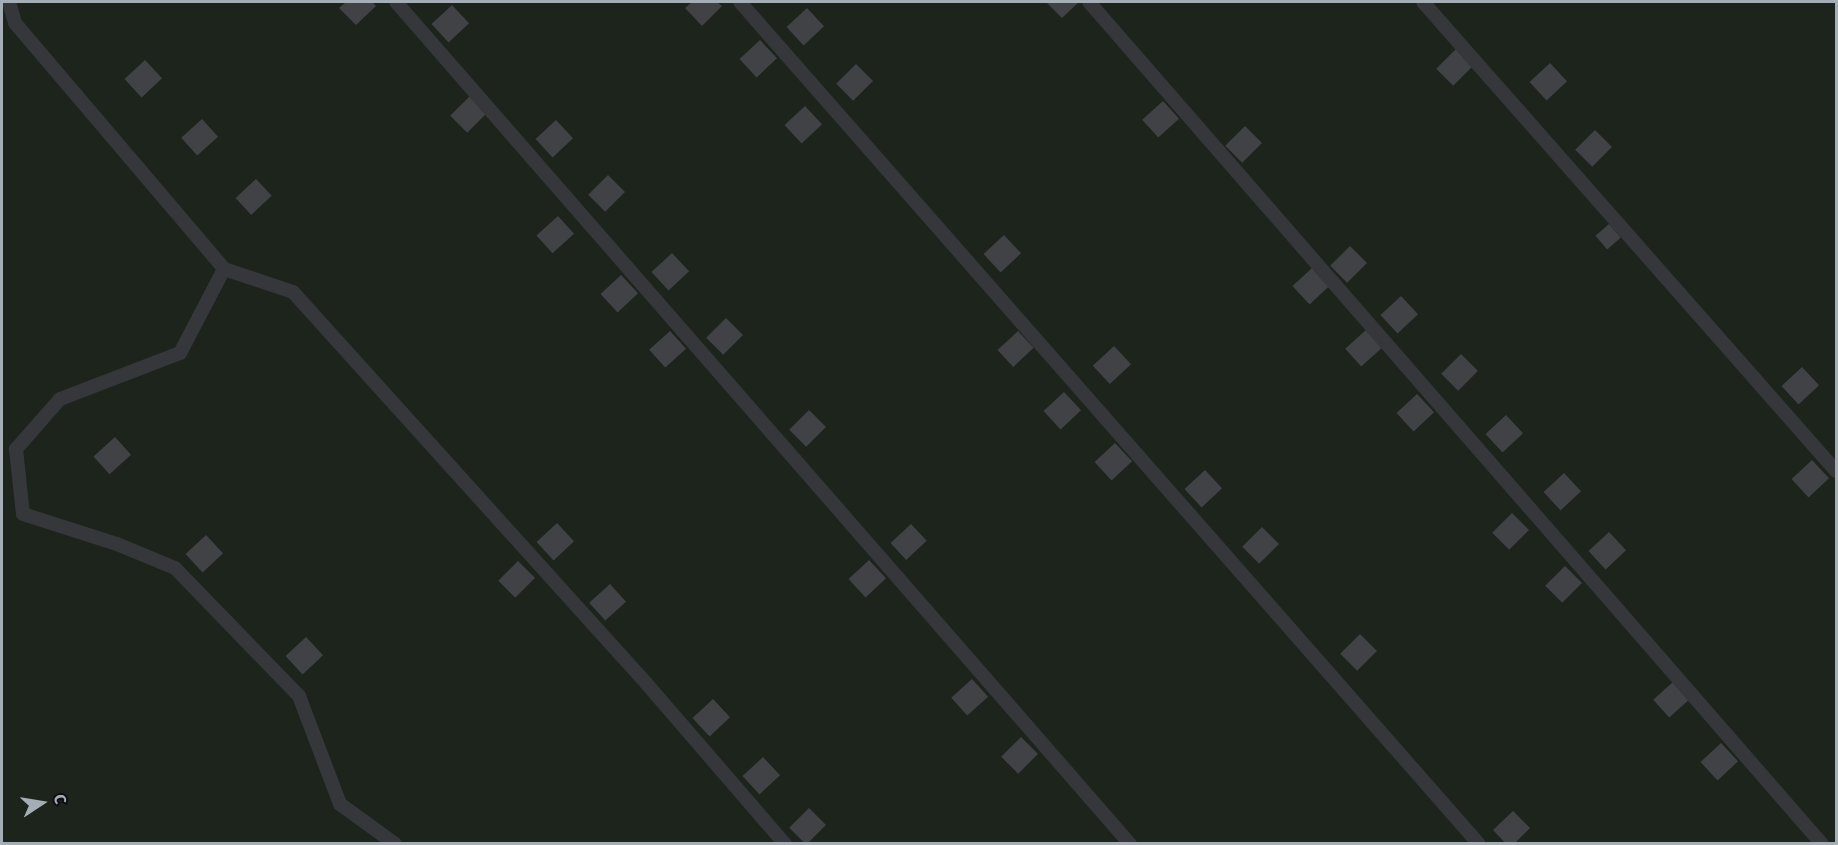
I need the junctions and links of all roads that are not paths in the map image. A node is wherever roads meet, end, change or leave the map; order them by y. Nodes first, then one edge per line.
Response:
1 (9, 2) edge
2 (396, 2) edge
3 (740, 2) edge
4 (1089, 2) edge
5 (1423, 2) edge
6 (224, 269) junction
7 (1836, 471) edge
8 (395, 843) edge
9 (785, 843) edge
10 (1130, 843) edge
11 (1479, 843) edge
12 (1822, 843) edge

1 - 6 lane
2 - 10 lane
3 - 11 lane
4 - 12 lane
5 - 7 lane
6 - 8 lane
6 - 9 lane

